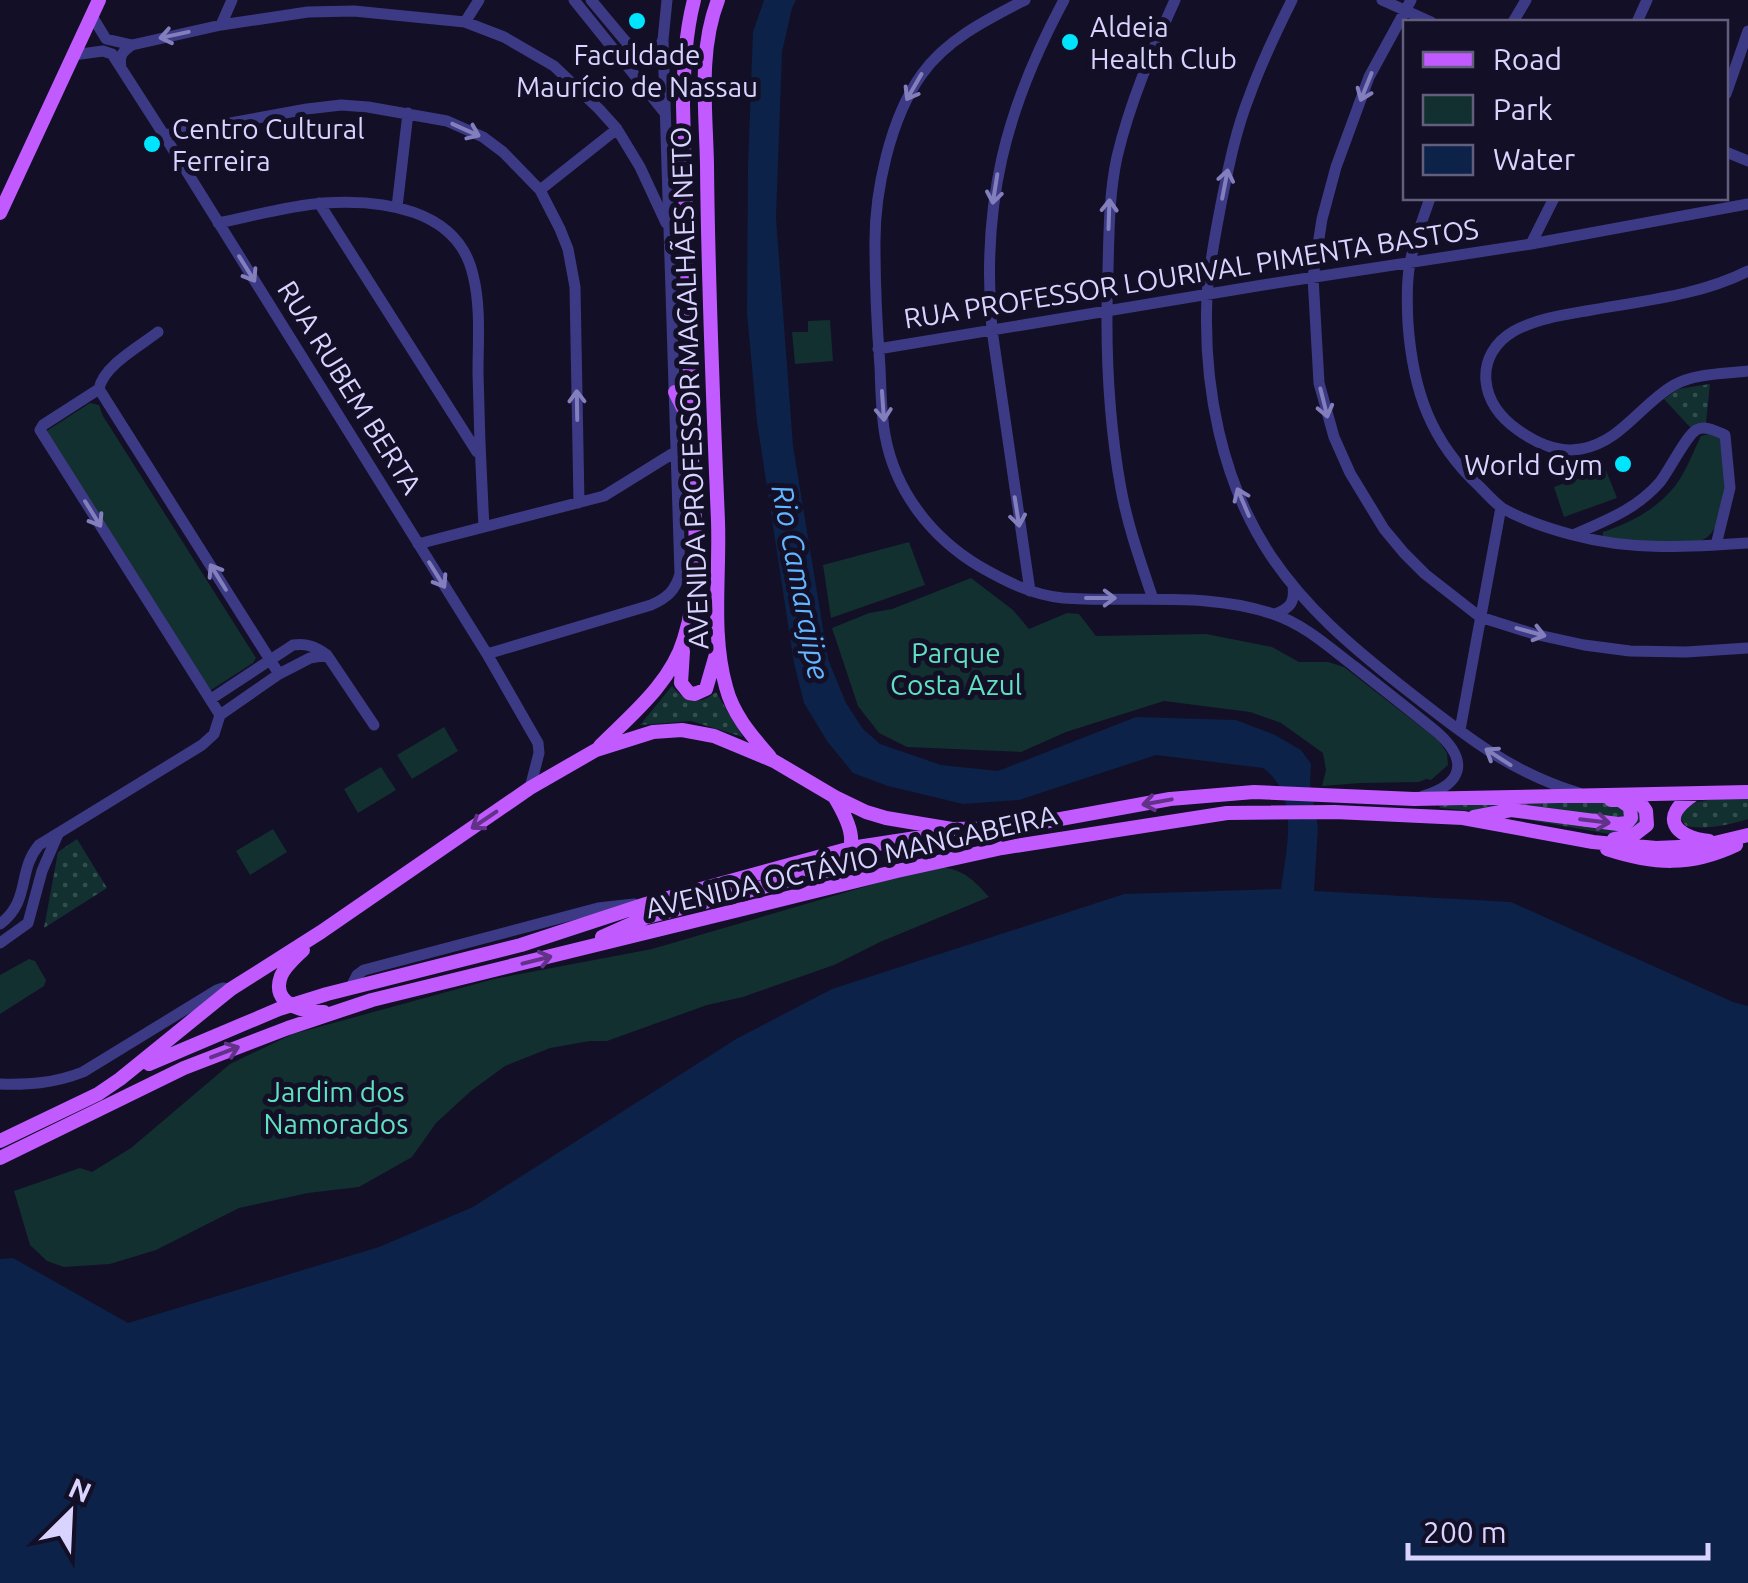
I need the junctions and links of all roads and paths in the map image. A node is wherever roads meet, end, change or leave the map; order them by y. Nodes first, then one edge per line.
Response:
1 (99, 0) edge
2 (232, 0) edge
3 (479, 0) edge
4 (574, 0) edge
5 (592, 0) edge
6 (667, 0) edge
7 (694, 0) edge
8 (718, 0) edge
9 (1025, 0) edge
10 (1064, 0) edge
11 (1175, 0) edge
12 (1292, 0) edge
13 (1382, 0) edge
14 (357, 5) edge
15 (1408, 6) edge
16 (92, 16) junction
17 (465, 22) junction
18 (221, 25) junction
19 (1748, 31) edge
20 (663, 40) junction
21 (132, 44) junction
22 (73, 55) junction
23 (121, 68) junction
24 (1728, 88) edge
25 (408, 112) junction
26 (666, 114) junction
27 (617, 128) junction
28 (164, 135) junction
29 (540, 190) junction
30 (1429, 200) edge
31 (1553, 200) edge
32 (319, 204) junction
33 (1748, 204) edge
34 (397, 208) junction
35 (0, 213) edge
36 (218, 223) junction
37 (669, 228) junction
38 (1532, 244) junction
39 (1410, 264) junction
40 (1748, 271) edge
41 (1313, 277) junction
42 (1207, 296) junction
43 (1106, 312) junction
44 (992, 330) junction
45 (158, 332) dead end
46 (878, 349) junction
47 (1748, 371) edge
48 (100, 390) junction
49 (675, 392) junction
50 (692, 426) junction
51 (675, 452) junction
52 (480, 455) junction
53 (579, 502) junction
54 (1501, 507) junction
55 (484, 526) junction
56 (1574, 536) junction
57 (418, 544) junction
58 (1748, 544) edge
59 (1716, 545) junction
60 (1293, 586) junction
61 (1030, 592) junction
62 (1153, 598) junction
63 (1275, 614) junction
64 (1480, 617) junction
65 (719, 640) junction
66 (684, 642) junction
67 (1748, 648) edge
68 (486, 654) junction
69 (327, 655) junction
70 (270, 660) junction
71 (279, 674) junction
72 (211, 699) junction
73 (220, 715) junction
74 (374, 724) dead end
75 (1460, 730) junction
76 (596, 750) junction
77 (774, 761) junction
78 (530, 788) junction
79 (1748, 792) edge
80 (1694, 794) junction
81 (1588, 795) junction
82 (1635, 795) junction
83 (835, 797) junction
84 (1414, 798) junction
85 (1482, 798) junction
86 (1464, 818) junction
87 (968, 830) junction
88 (58, 834) junction
89 (1748, 836) edge
90 (1588, 841) junction
91 (1724, 841) junction
92 (850, 848) junction
93 (16, 909) junction
94 (31, 918) junction
95 (0, 924) edge
96 (321, 932) junction
97 (0, 943) edge
98 (577, 950) junction
99 (232, 989) junction
100 (290, 1006) junction
101 (330, 1014) junction
102 (135, 1070) junction
103 (0, 1084) edge
104 (0, 1141) edge
105 (0, 1158) edge

1 - 16 main road
2 - 18 street
3 - 17 street
4 - 26 street
5 - 20 street
6 - 20 street, AVENIDA PROFESSOR MAGALHÃES NETO
7 - 50 main road, AVENIDA PROFESSOR MAGALHÃES NETO
8 - 65 main road, AVENIDA PROFESSOR MAGALHÃES NETO
9 -> 46 street
10 -> 44 street
43 -> 11 street
42 -> 12 street
13 - 15 street
14 - 17 street
14 - 18 street
15 -> 41 street
16 - 21 street
16 - 22 main road
17 - 27 street
18 -> 21 street
19 - 24 street
20 - 26 street, AVENIDA PROFESSOR MAGALHÃES NETO
21 - 23 street
22 - 23 street
22 - 35 main road
23 - 28 street, RUA RUBEM BERTA
25 - 28 street
25 -> 29 street
25 - 34 street
26 - 37 street, AVENIDA PROFESSOR MAGALHÃES NETO
27 - 29 street
27 - 37 street
28 - 36 street, RUA RUBEM BERTA
53 -> 29 street
30 - 39 street
31 - 38 street
32 - 34 street
32 - 36 street
32 - 52 street
33 - 38 street, RUA PROFESSOR LOURIVAL PIMENTA BASTOS
34 - 52 street
36 -> 57 street, RUA RUBEM BERTA
37 - 49 street, AVENIDA PROFESSOR MAGALHÃES NETO
38 - 39 street, RUA PROFESSOR LOURIVAL PIMENTA BASTOS
39 - 41 street, RUA PROFESSOR LOURIVAL PIMENTA BASTOS
39 - 54 street
40 - 47 street
41 - 42 street, RUA PROFESSOR LOURIVAL PIMENTA BASTOS
41 -> 64 street
42 - 43 street, RUA PROFESSOR LOURIVAL PIMENTA BASTOS
60 -> 42 street
43 - 44 street, RUA PROFESSOR LOURIVAL PIMENTA BASTOS
43 - 62 street
44 - 46 street, RUA PROFESSOR LOURIVAL PIMENTA BASTOS
44 -> 61 street
45 - 48 street
46 -> 61 street
70 -> 48 street
48 -> 72 street
49 - 50 main road
49 - 51 street, AVENIDA PROFESSOR MAGALHÃES NETO
50 - 66 main road, AVENIDA PROFESSOR MAGALHÃES NETO
51 - 53 street
51 - 68 street, AVENIDA PROFESSOR MAGALHÃES NETO
52 - 55 street
53 - 55 street
54 - 56 street
54 - 64 street
55 - 57 street
56 - 59 street
56 - 59 street
57 -> 68 street, RUA RUBEM BERTA
58 - 59 street
60 - 63 street
60 - 75 street
61 -> 62 street
62 - 63 street
63 - 84 street
64 -> 67 street
64 - 75 street
65 - 66 main road
65 - 77 main road, AVENIDA PROFESSOR MAGALHÃES NETO
66 - 76 main road, AVENIDA PROFESSOR MAGALHÃES NETO
68 - 78 street, RUA RUBEM BERTA
69 - 70 street
69 - 71 street
69 - 74 street
70 - 71 street
70 - 72 street
71 - 73 street
72 - 73 street
73 - 88 street
81 -> 75 street
76 - 77 main road
76 - 78 main road
77 - 83 main road, AVENIDA OCTÁVIO MANGABEIRA
78 -> 96 main road
79 - 80 main road, AVENIDA OCTÁVIO MANGABEIRA
80 - 82 main road, AVENIDA OCTÁVIO MANGABEIRA
80 - 91 main road
81 - 82 main road, AVENIDA OCTÁVIO MANGABEIRA
81 - 85 main road, AVENIDA OCTÁVIO MANGABEIRA
82 - 90 main road
83 - 87 main road, AVENIDA OCTÁVIO MANGABEIRA
83 - 92 main road
84 - 85 main road, AVENIDA OCTÁVIO MANGABEIRA
84 -> 87 main road, AVENIDA OCTÁVIO MANGABEIRA
86 -> 85 main road
86 - 90 main road, AVENIDA OCTÁVIO MANGABEIRA
86 - 98 main road, AVENIDA OCTÁVIO MANGABEIRA
87 - 92 main road, AVENIDA OCTÁVIO MANGABEIRA
88 - 93 street
88 - 94 street
89 - 90 main road
89 - 91 main road, AVENIDA OCTÁVIO MANGABEIRA
90 - 91 main road, AVENIDA OCTÁVIO MANGABEIRA
92 - 98 main road
92 - 100 main road, AVENIDA OCTÁVIO MANGABEIRA
93 - 94 street
93 - 95 street
94 - 97 street
96 - 99 main road
96 - 100 main road
101 -> 98 main road, AVENIDA OCTÁVIO MANGABEIRA
99 - 102 main road
99 - 103 street
100 - 101 main road
100 - 102 main road, AVENIDA OCTÁVIO MANGABEIRA
105 -> 101 main road, AVENIDA OCTÁVIO MANGABEIRA
102 - 104 main road

